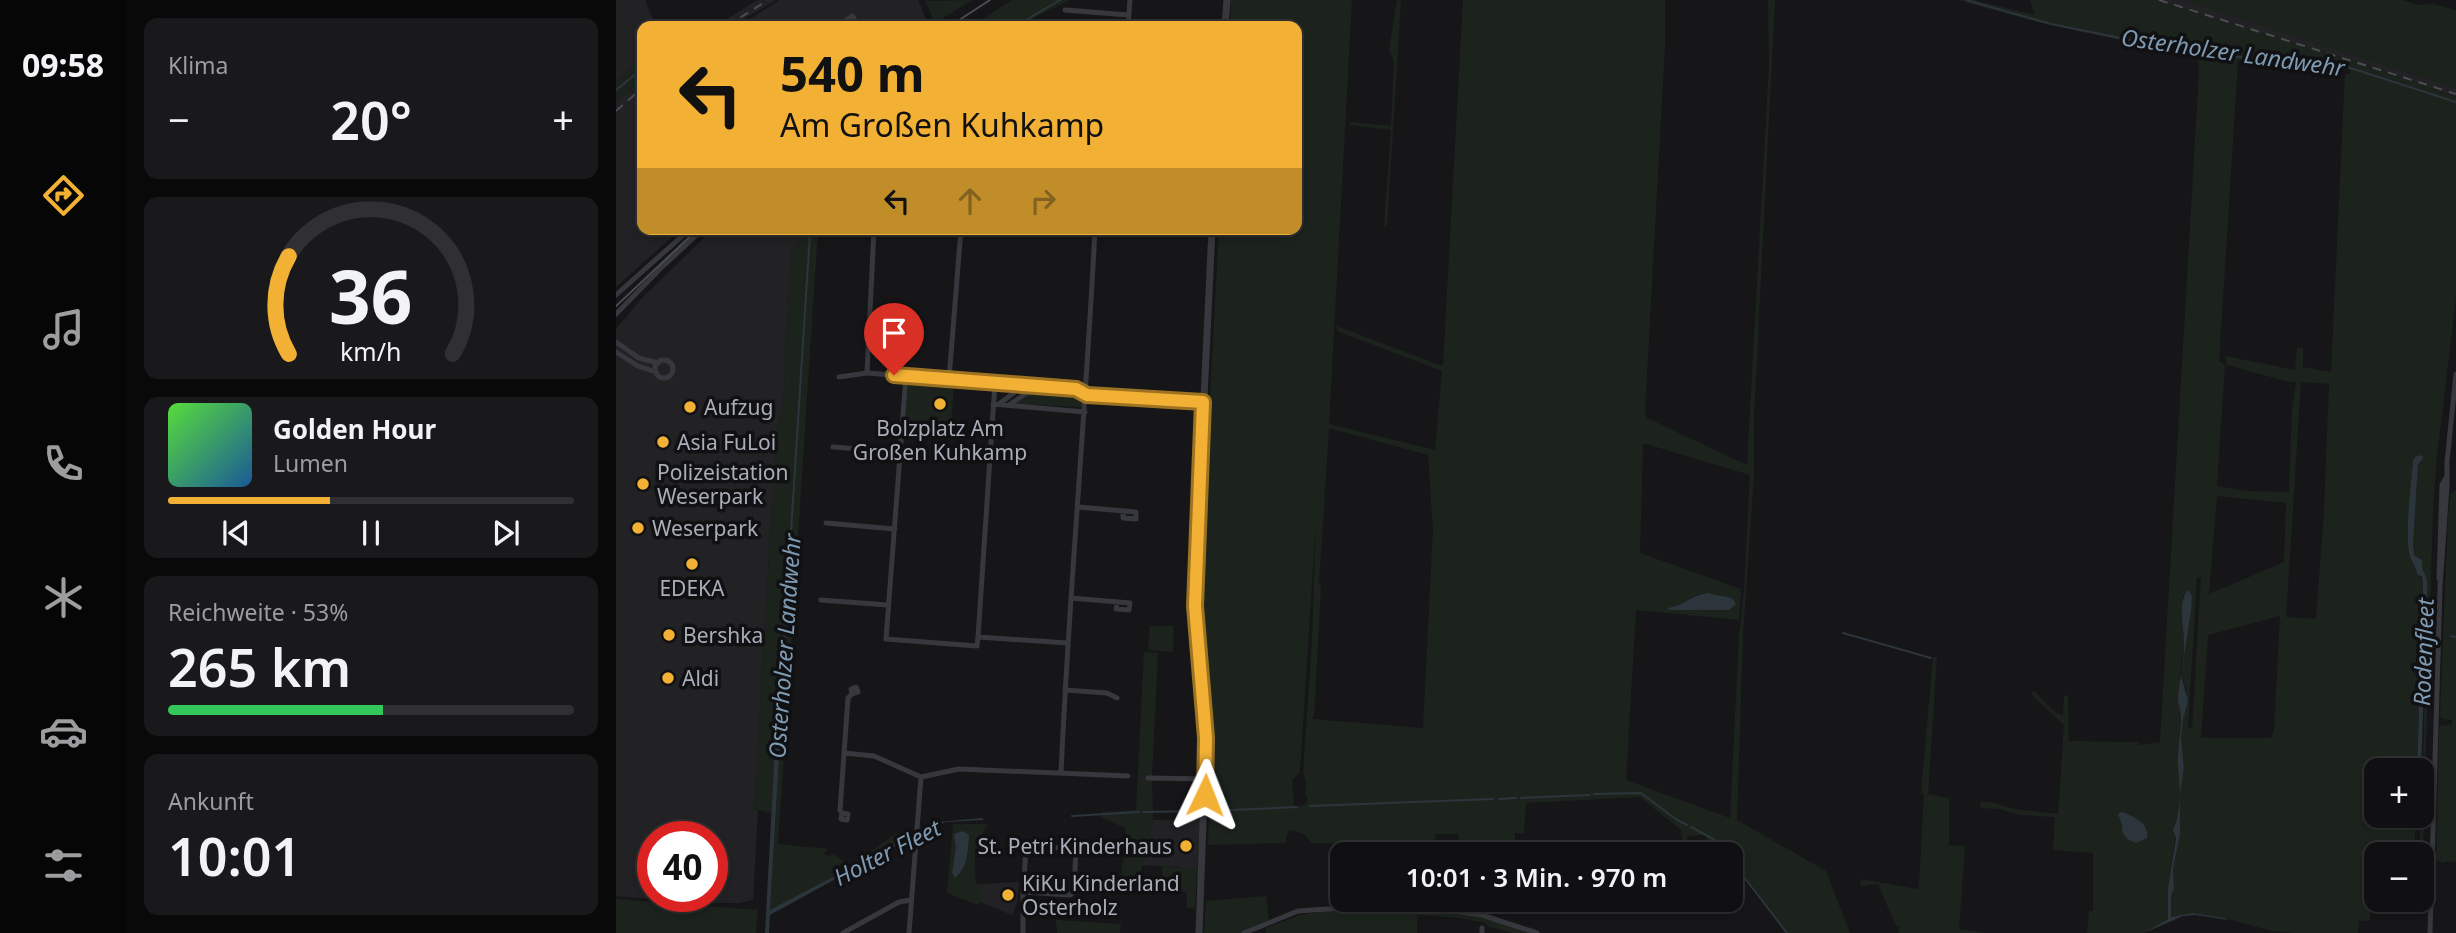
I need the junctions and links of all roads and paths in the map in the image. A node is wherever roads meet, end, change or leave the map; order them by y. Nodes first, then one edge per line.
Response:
1 (1130, 0) edge
2 (1227, 0) edge
3 (1065, 10) dead end
4 (1129, 15) junction
5 (1128, 21) edge
6 (1225, 21) edge
7 (683, 235) edge
8 (696, 235) edge
9 (874, 235) edge
10 (961, 235) edge
11 (1095, 235) edge
12 (1212, 235) edge
13 (616, 295) edge
14 (616, 314) edge
15 (616, 342) edge
16 (616, 352) edge
17 (658, 363) junction
18 (656, 372) junction
19 (867, 373) junction
20 (2456, 374) edge
21 (906, 376) junction
22 (839, 377) dead end
23 (949, 379) junction
24 (995, 383) junction
25 (1025, 385) junction
26 (1037, 386) junction
27 (1087, 395) junction
28 (1203, 402) junction
29 (996, 404) junction
30 (1009, 405) junction
31 (1085, 412) junction
32 (833, 447) dead end
33 (901, 452) junction
34 (2446, 478) junction
35 (2456, 479) edge
36 (1078, 507) junction
37 (1123, 511) dead end
38 (826, 523) dead end
39 (895, 529) junction
40 (1071, 598) junction
41 (821, 600) dead end
42 (1117, 602) dead end
43 (888, 605) junction
44 (978, 637) junction
45 (1068, 643) junction
46 (1065, 690) junction
47 (852, 694) dead end
48 (1117, 698) dead end
49 (844, 753) junction
50 (1061, 773) junction
51 (1128, 776) dead end
52 (921, 777) junction
53 (1148, 778) dead end
54 (1205, 779) junction
55 (842, 813) dead end
56 (1023, 892) junction
57 (911, 900) junction
58 (843, 933) edge
59 (909, 933) edge
60 (1023, 933) edge
61 (1199, 933) edge
62 (1244, 933) edge
63 (1537, 933) edge
64 (2430, 933) edge

1 - 4 street
2 - 6 street
3 - 4 street
4 - 5 street
7 - 13 street
8 - 14 street
9 - 19 street
10 - 23 street
11 - 27 street
12 - 28 street
15 - 17 street
16 - 18 street
17 - 18 street
17 - 18 street
19 - 21 street
19 - 22 street
20 - 34 street
21 - 23 street
21 - 33 street
23 - 24 street
24 - 25 street
24 - 29 street
25 - 26 street
25 - 29 street
26 - 27 street
26 - 30 street
27 - 28 street
27 - 31 street
28 - 54 street
29 - 30 street
29 - 44 street
30 - 31 street
31 - 36 street
32 - 33 street
33 - 39 street
34 - 35 street
34 - 64 street
36 - 37 street
36 - 40 street
38 - 39 street
39 - 43 street
40 - 42 street
40 - 45 street
41 - 43 street
43 - 44 street
44 - 45 street
45 - 46 street
46 - 48 street
46 - 50 street
47 - 49 street
49 - 52 street
49 - 55 street
50 - 51 street
50 - 52 street
52 - 57 street
53 - 54 street
54 - 61 street
56 - 56 street
56 - 60 street
57 - 58 street
57 - 59 street
62 - 63 street

